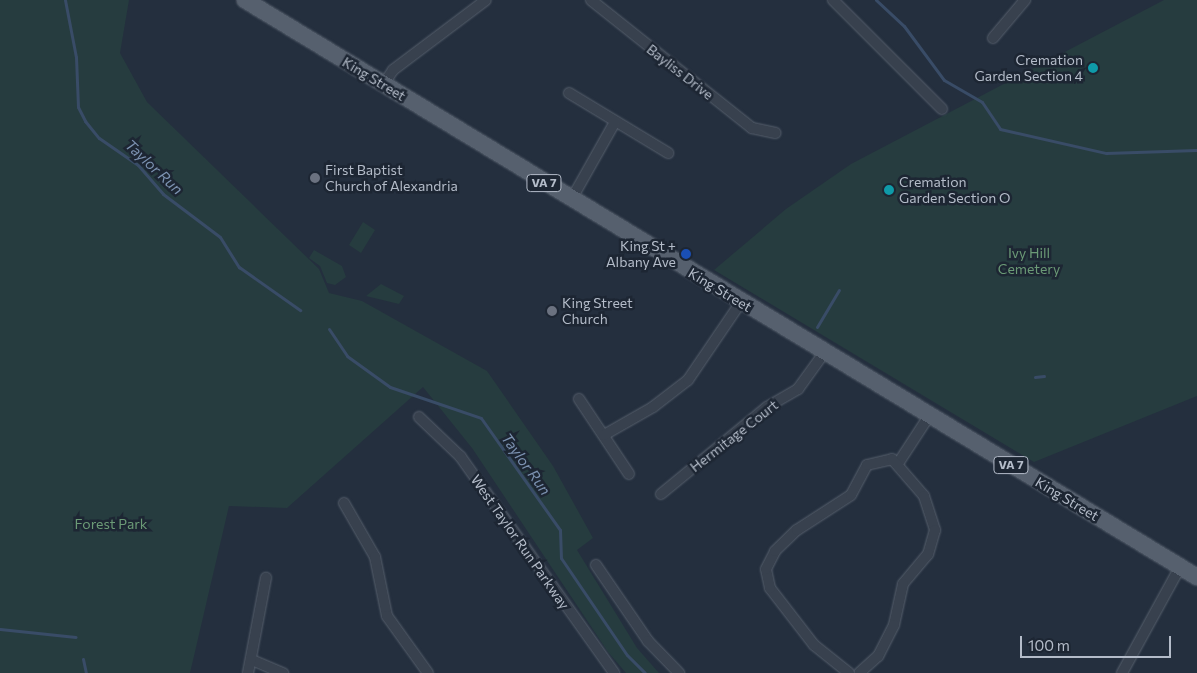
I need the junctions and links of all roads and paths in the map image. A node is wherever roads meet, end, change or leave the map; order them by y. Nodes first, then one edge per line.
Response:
1 (245, 0) edge
2 (486, 0) edge
3 (591, 0) edge
4 (1025, 0) edge
5 (836, 1) edge
6 (993, 38) dead end
7 (383, 85) junction
8 (569, 93) dead end
9 (942, 109) dead end
10 (615, 122) junction
11 (774, 133) dead end
12 (668, 153) dead end
13 (571, 200) junction
14 (741, 302) junction
15 (824, 353) junction
16 (579, 399) dead end
17 (928, 416) junction
18 (419, 417) dead end
19 (604, 435) junction
20 (899, 462) junction
21 (629, 474) dead end
22 (661, 494) dead end
23 (344, 503) dead end
24 (596, 564) dead end
25 (1180, 567) junction
26 (266, 578) dead end
27 (1197, 578) edge
28 (252, 660) junction
29 (248, 673) edge
30 (283, 673) edge
31 (428, 673) edge
32 (614, 673) edge
33 (679, 673) edge
34 (848, 673) edge
35 (859, 673) edge
36 (1122, 673) edge

1 - 7 main road, King Street / VA 7
2 - 7 street
3 - 11 street, Bayliss Drive
4 - 6 street
5 - 9 street
7 - 13 main road, King Street / VA 7
8 - 10 street
10 - 12 street
10 - 13 street
13 - 14 main road, King Street / VA 7
14 - 15 main road, King Street / VA 7
14 - 19 street
15 - 17 main road, King Street / VA 7
15 - 22 street, Hermitage Court
16 - 19 street
17 - 20 street
17 - 25 main road, King Street / VA 7
18 - 32 street, West Taylor Run Parkway
19 - 21 street
20 - 34 street
20 - 35 street
23 - 31 street
24 - 33 street
25 - 27 main road, King Street / VA 7
25 - 36 street
26 - 28 street
28 - 29 street
28 - 30 street

